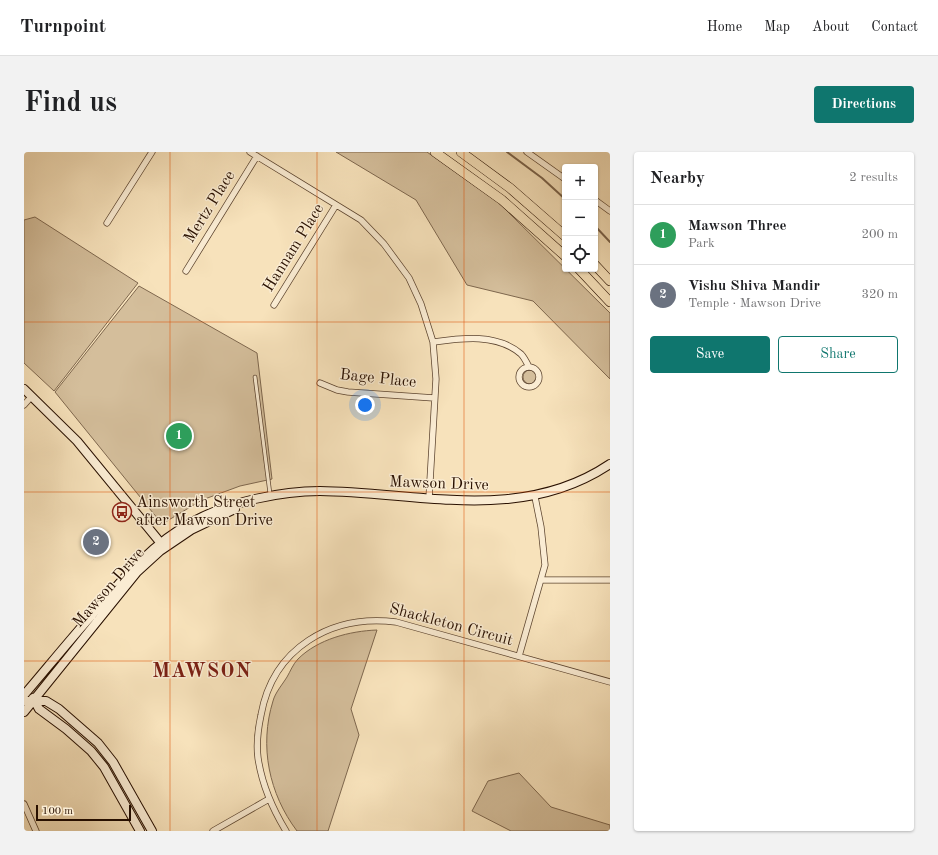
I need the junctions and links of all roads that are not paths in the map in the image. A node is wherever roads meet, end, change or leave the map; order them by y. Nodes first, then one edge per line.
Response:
1 (152, 152) edge
2 (250, 152) edge
3 (436, 152) edge
4 (461, 152) edge
5 (527, 152) edge
6 (257, 156) junction
7 (562, 177) edge
8 (598, 202) edge
9 (336, 205) junction
10 (610, 210) edge
11 (107, 223) dead end
12 (562, 233) edge
13 (562, 253) edge
14 (598, 268) edge
15 (186, 271) dead end
16 (582, 272) edge
17 (610, 281) edge
18 (610, 302) edge
19 (274, 304) dead end
20 (433, 342) junction
21 (529, 367) dead end
22 (255, 377) dead end
23 (320, 383) dead end
24 (24, 389) edge
25 (32, 396) junction
26 (434, 398) junction
27 (24, 405) edge
28 (610, 464) edge
29 (271, 496) junction
30 (535, 497) junction
31 (429, 498) junction
32 (161, 547) junction
33 (541, 580) junction
34 (610, 580) edge
35 (519, 656) junction
36 (610, 682) edge
37 (31, 686) junction
38 (24, 695) edge
39 (34, 700) junction
40 (24, 701) edge
41 (24, 712) edge
42 (269, 799) junction
43 (24, 804) edge
44 (36, 831) edge
45 (140, 831) edge
46 (152, 831) edge
47 (213, 831) edge
48 (286, 831) edge

1 - 11 street
2 - 6 street
3 - 13 main road
4 - 12 main road
5 - 7 street
6 - 9 street
6 - 15 street, Mertz Place
8 - 10 street
9 - 19 street, Hannam Place
9 - 20 street
14 - 17 main road
16 - 18 main road
20 - 21 street
20 - 26 street
22 - 29 lane
23 - 26 street, Bage Place
24 - 25 main road
25 - 27 street
25 - 32 main road
26 - 31 street
28 - 30 main road, Mawson Drive
29 - 31 main road, Mawson Drive
29 - 32 main road, Mawson Drive
30 - 31 main road, Mawson Drive
30 - 33 street
32 - 37 main road, Mawson Drive
32 - 39 main road, Mawson Drive
33 - 34 street
33 - 35 street
35 - 36 street, Shackleton Circuit
35 - 42 street, Shackleton Circuit
37 - 38 main road, Mawson Drive
37 - 39 main road
39 - 40 main road
39 - 41 main road, Mawson Drive
39 - 45 main road
39 - 46 main road
42 - 47 street
42 - 48 street, Shackleton Circuit
43 - 44 street

